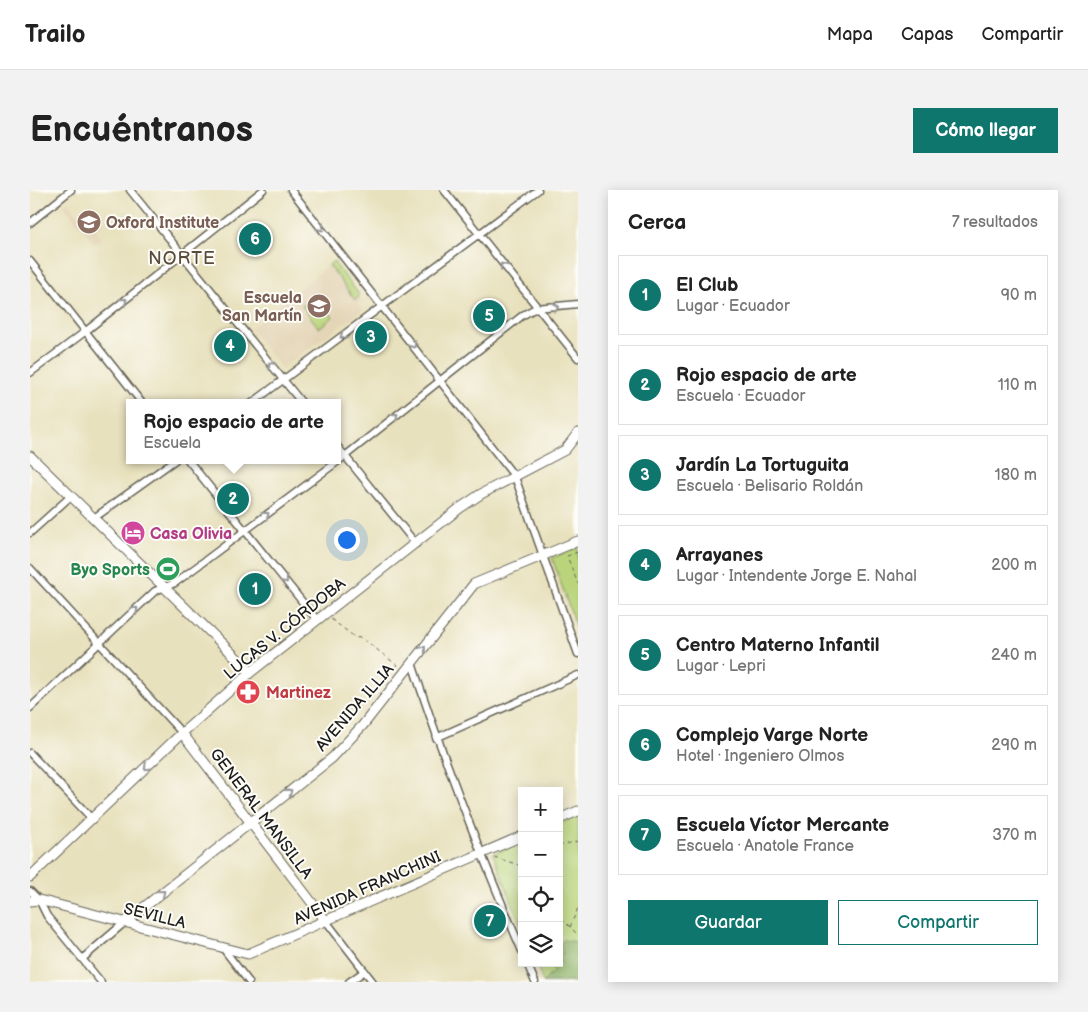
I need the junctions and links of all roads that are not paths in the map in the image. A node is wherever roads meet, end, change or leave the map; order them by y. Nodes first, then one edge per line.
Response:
1 (71, 190) edge
2 (130, 190) edge
3 (263, 190) edge
4 (291, 190) edge
5 (444, 190) edge
6 (538, 190) edge
7 (30, 223) edge
8 (477, 234) junction
9 (182, 254) junction
10 (30, 260) edge
11 (578, 304) edge
12 (382, 307) junction
13 (536, 308) junction
14 (86, 332) junction
15 (578, 358) edge
16 (30, 373) edge
17 (441, 379) junction
18 (283, 380) junction
19 (139, 399) edge
20 (257, 399) edge
21 (299, 399) edge
22 (578, 433) edge
23 (341, 451) edge
24 (30, 456) edge
25 (345, 456) junction
26 (341, 459) edge
27 (169, 464) edge
28 (191, 464) edge
29 (334, 464) edge
30 (515, 477) junction
31 (70, 496) junction
32 (94, 518) junction
33 (245, 531) junction
34 (30, 533) edge
35 (578, 541) edge
36 (416, 544) junction
37 (542, 556) junction
38 (30, 568) edge
39 (164, 589) junction
40 (317, 620) junction
41 (99, 643) junction
42 (578, 654) edge
43 (412, 663) junction
44 (251, 672) junction
45 (578, 675) edge
46 (30, 708) edge
47 (182, 733) junction
48 (436, 738) junction
49 (30, 753) edge
50 (578, 811) edge
51 (563, 817) edge
52 (92, 819) junction
53 (250, 822) junction
54 (518, 838) edge
55 (480, 854) junction
56 (30, 877) edge
57 (30, 891) edge
58 (33, 902) edge
59 (326, 921) junction
60 (124, 923) junction
61 (518, 942) edge
62 (222, 947) junction
63 (82, 959) junction
64 (529, 967) edge
65 (364, 971) junction
66 (100, 982) edge
67 (249, 982) edge
68 (349, 982) edge
69 (373, 982) edge
70 (535, 982) edge

1 - 7 street
2 - 9 street
3 - 9 street
4 -> 12 street
5 - 8 street
6 - 8 street
8 - 12 street
13 -> 8 street
14 -> 9 street
18 -> 9 street
10 - 14 street
13 -> 11 street
12 -> 17 street
12 -> 18 street
13 - 15 street
13 - 17 street
14 - 16 street
14 - 19 street
25 -> 17 street
17 - 30 street
18 - 20 street
18 - 21 street
22 - 30 street, LUCAS V. CÓRDOBA
23 - 25 street
24 - 31 street
26 -> 25 street
25 - 36 street
27 - 32 street
28 - 33 street
33 -> 29 street
30 - 36 street, LUCAS V. CÓRDOBA
30 - 37 street
31 - 32 street
31 - 34 street
32 - 39 street
33 - 39 street
33 -> 40 street
35 - 37 street, AVENIDA ILLIA
36 - 40 street, LUCAS V. CÓRDOBA
37 - 42 street
43 -> 37 street, AVENIDA ILLIA
38 - 41 street
41 -> 39 street
39 - 44 street
40 - 44 street, LUCAS V. CÓRDOBA
41 - 46 street
41 - 47 street
43 - 48 street
53 -> 43 street, AVENIDA ILLIA
44 - 47 street, LUCAS V. CÓRDOBA
45 - 48 street
47 -> 52 street, LUCAS V. CÓRDOBA
47 - 53 street, GENERAL MANSILLA
48 - 55 street
49 - 52 street
50 - 51 street
52 - 56 street, LUCAS V. CÓRDOBA
53 - 59 street, GENERAL MANSILLA
60 -> 53 street, AVENIDA ILLIA
54 - 55 street, AVENIDA FRANCHINI
55 - 59 street, AVENIDA FRANCHINI
55 - 61 street
57 - 58 street
58 - 60 street, SEVILLA
58 - 63 street
59 - 62 street, AVENIDA FRANCHINI
59 - 65 street, GENERAL MANSILLA
60 - 62 street, SEVILLA
60 - 63 street, AVENIDA ILLIA
62 - 67 street
63 - 66 street
64 - 70 street
65 - 68 street
65 - 69 street, GENERAL MANSILLA

